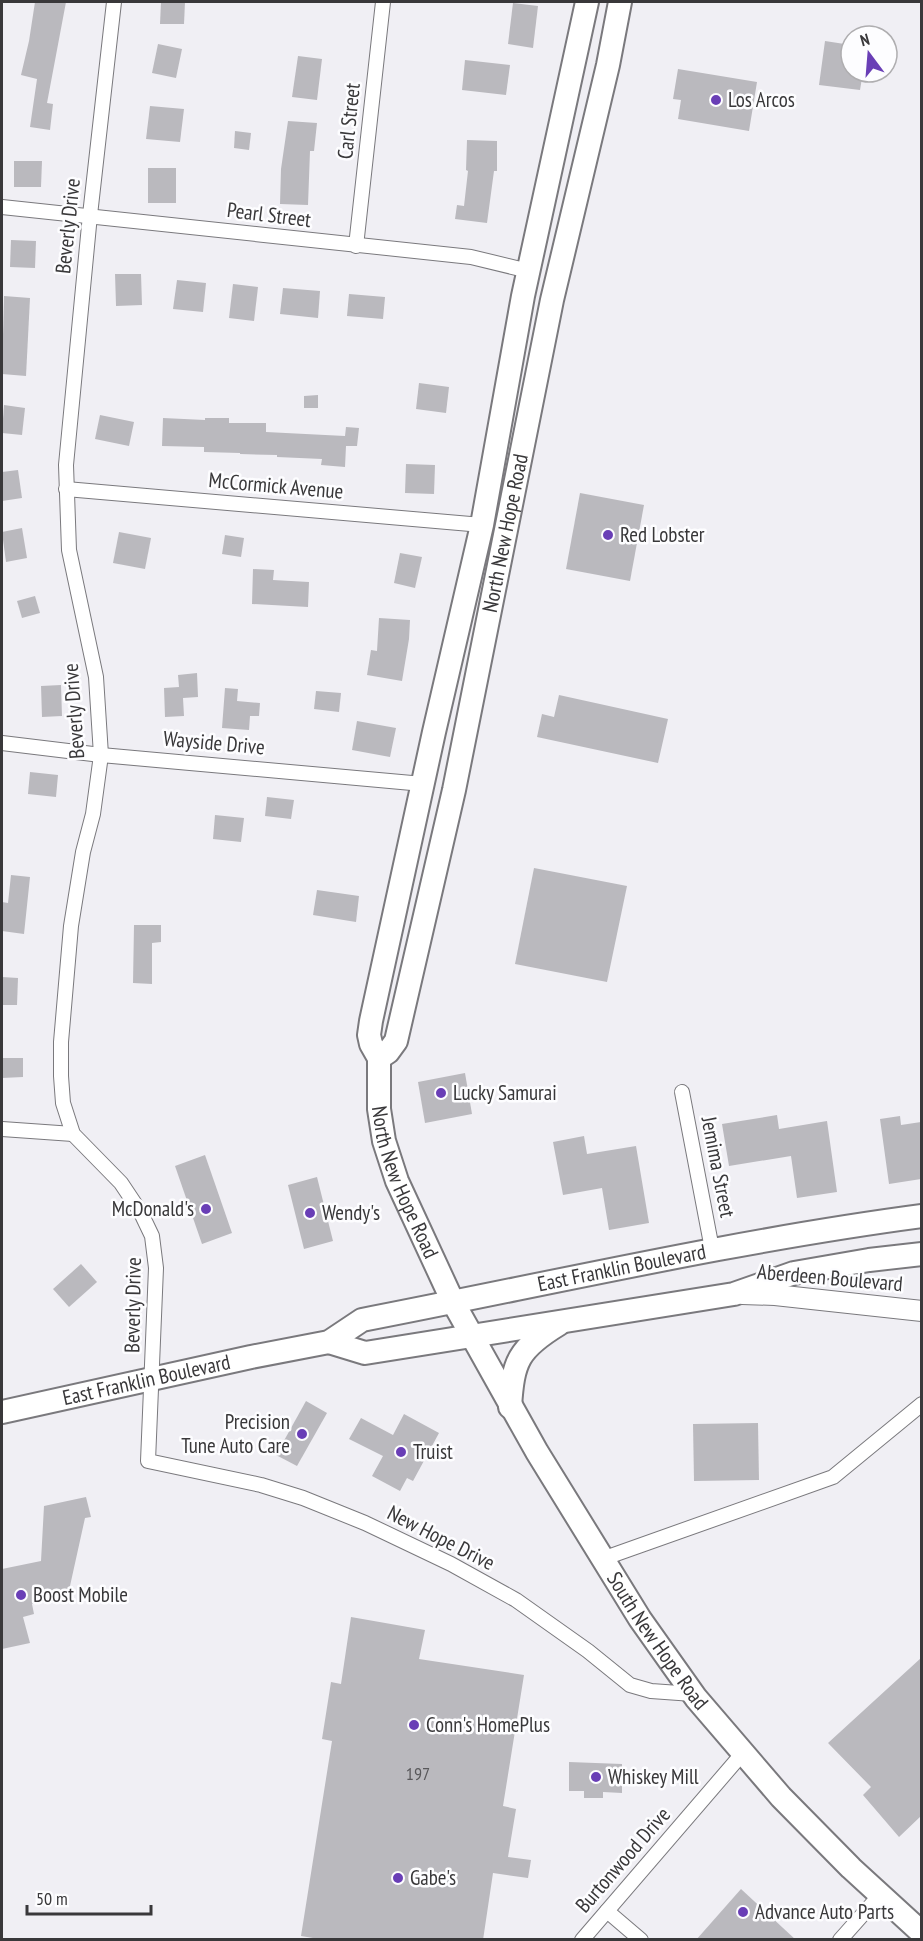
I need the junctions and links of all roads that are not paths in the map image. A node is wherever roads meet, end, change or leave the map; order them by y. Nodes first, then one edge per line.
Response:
1 (114, 2) edge
2 (383, 2) edge
3 (587, 2) edge
4 (620, 2) edge
5 (2, 207) edge
6 (90, 215) junction
7 (356, 246) junction
8 (530, 271) junction
9 (66, 489) junction
10 (482, 525) junction
11 (434, 732) junction
12 (2, 743) edge
13 (100, 755) junction
14 (423, 784) junction
15 (453, 790) junction
16 (379, 1058) junction
17 (682, 1092) dead end
18 (2, 1129) edge
19 (73, 1134) junction
20 (921, 1216) edge
21 (712, 1249) junction
22 (921, 1254) edge
23 (734, 1294) junction
24 (453, 1302) junction
25 (921, 1311) edge
26 (567, 1319) junction
27 (471, 1335) junction
28 (329, 1342) junction
29 (152, 1379) junction
30 (921, 1404) edge
31 (510, 1407) junction
32 (2, 1412) edge
33 (148, 1461) joint
34 (602, 1559) junction
35 (693, 1694) junction
36 (742, 1754) junction
37 (880, 1895) junction
38 (607, 1911) junction
39 (921, 1933) edge
40 (582, 1940) edge
41 (641, 1940) edge
42 (840, 1940) edge

1 - 6 street, Beverly Drive
2 - 7 street, Carl Street
3 - 8 main road, North New Hope Road
4 - 15 main road, North New Hope Road
5 - 6 street, Pearl Street
6 - 7 street, Pearl Street
6 - 9 street, Beverly Drive
7 - 8 street, Pearl Street
8 - 10 main road, North New Hope Road
9 - 10 street, McCormick Avenue
9 - 13 street, Beverly Drive
10 - 11 main road, North New Hope Road
11 - 14 main road, North New Hope Road
11 - 15 main road
12 - 13 street, Wayside Drive
13 - 14 street, Wayside Drive
13 - 19 street, Beverly Drive
14 - 16 main road, North New Hope Road
15 - 16 main road, North New Hope Road
16 - 24 main road, North New Hope Road
17 - 21 street, Jemima Street
18 - 19 street
19 - 29 street, Beverly Drive
20 - 21 main road, East Franklin Boulevard
21 - 24 main road, East Franklin Boulevard
22 - 23 main road, East Franklin Boulevard
23 - 25 main road, Aberdeen Boulevard
23 - 26 main road, East Franklin Boulevard
24 - 27 main road, South New Hope Road
24 - 28 main road, East Franklin Boulevard
26 - 27 main road, East Franklin Boulevard
26 - 31 main road
27 - 28 main road, East Franklin Boulevard
27 - 31 main road, South New Hope Road
28 - 29 main road, East Franklin Boulevard
29 - 32 main road, East Franklin Boulevard
29 - 33 street, Beverly Drive
30 - 34 street
31 - 34 main road, South New Hope Road
33 - 35 street, New Hope Drive
34 - 35 main road, South New Hope Road
35 - 36 main road, South New Hope Road
36 - 37 main road, South New Hope Road
36 - 38 street, Burtonwood Drive
37 - 39 main road, South New Hope Road
37 - 42 street
38 - 40 street, Burtonwood Drive
38 - 41 street

